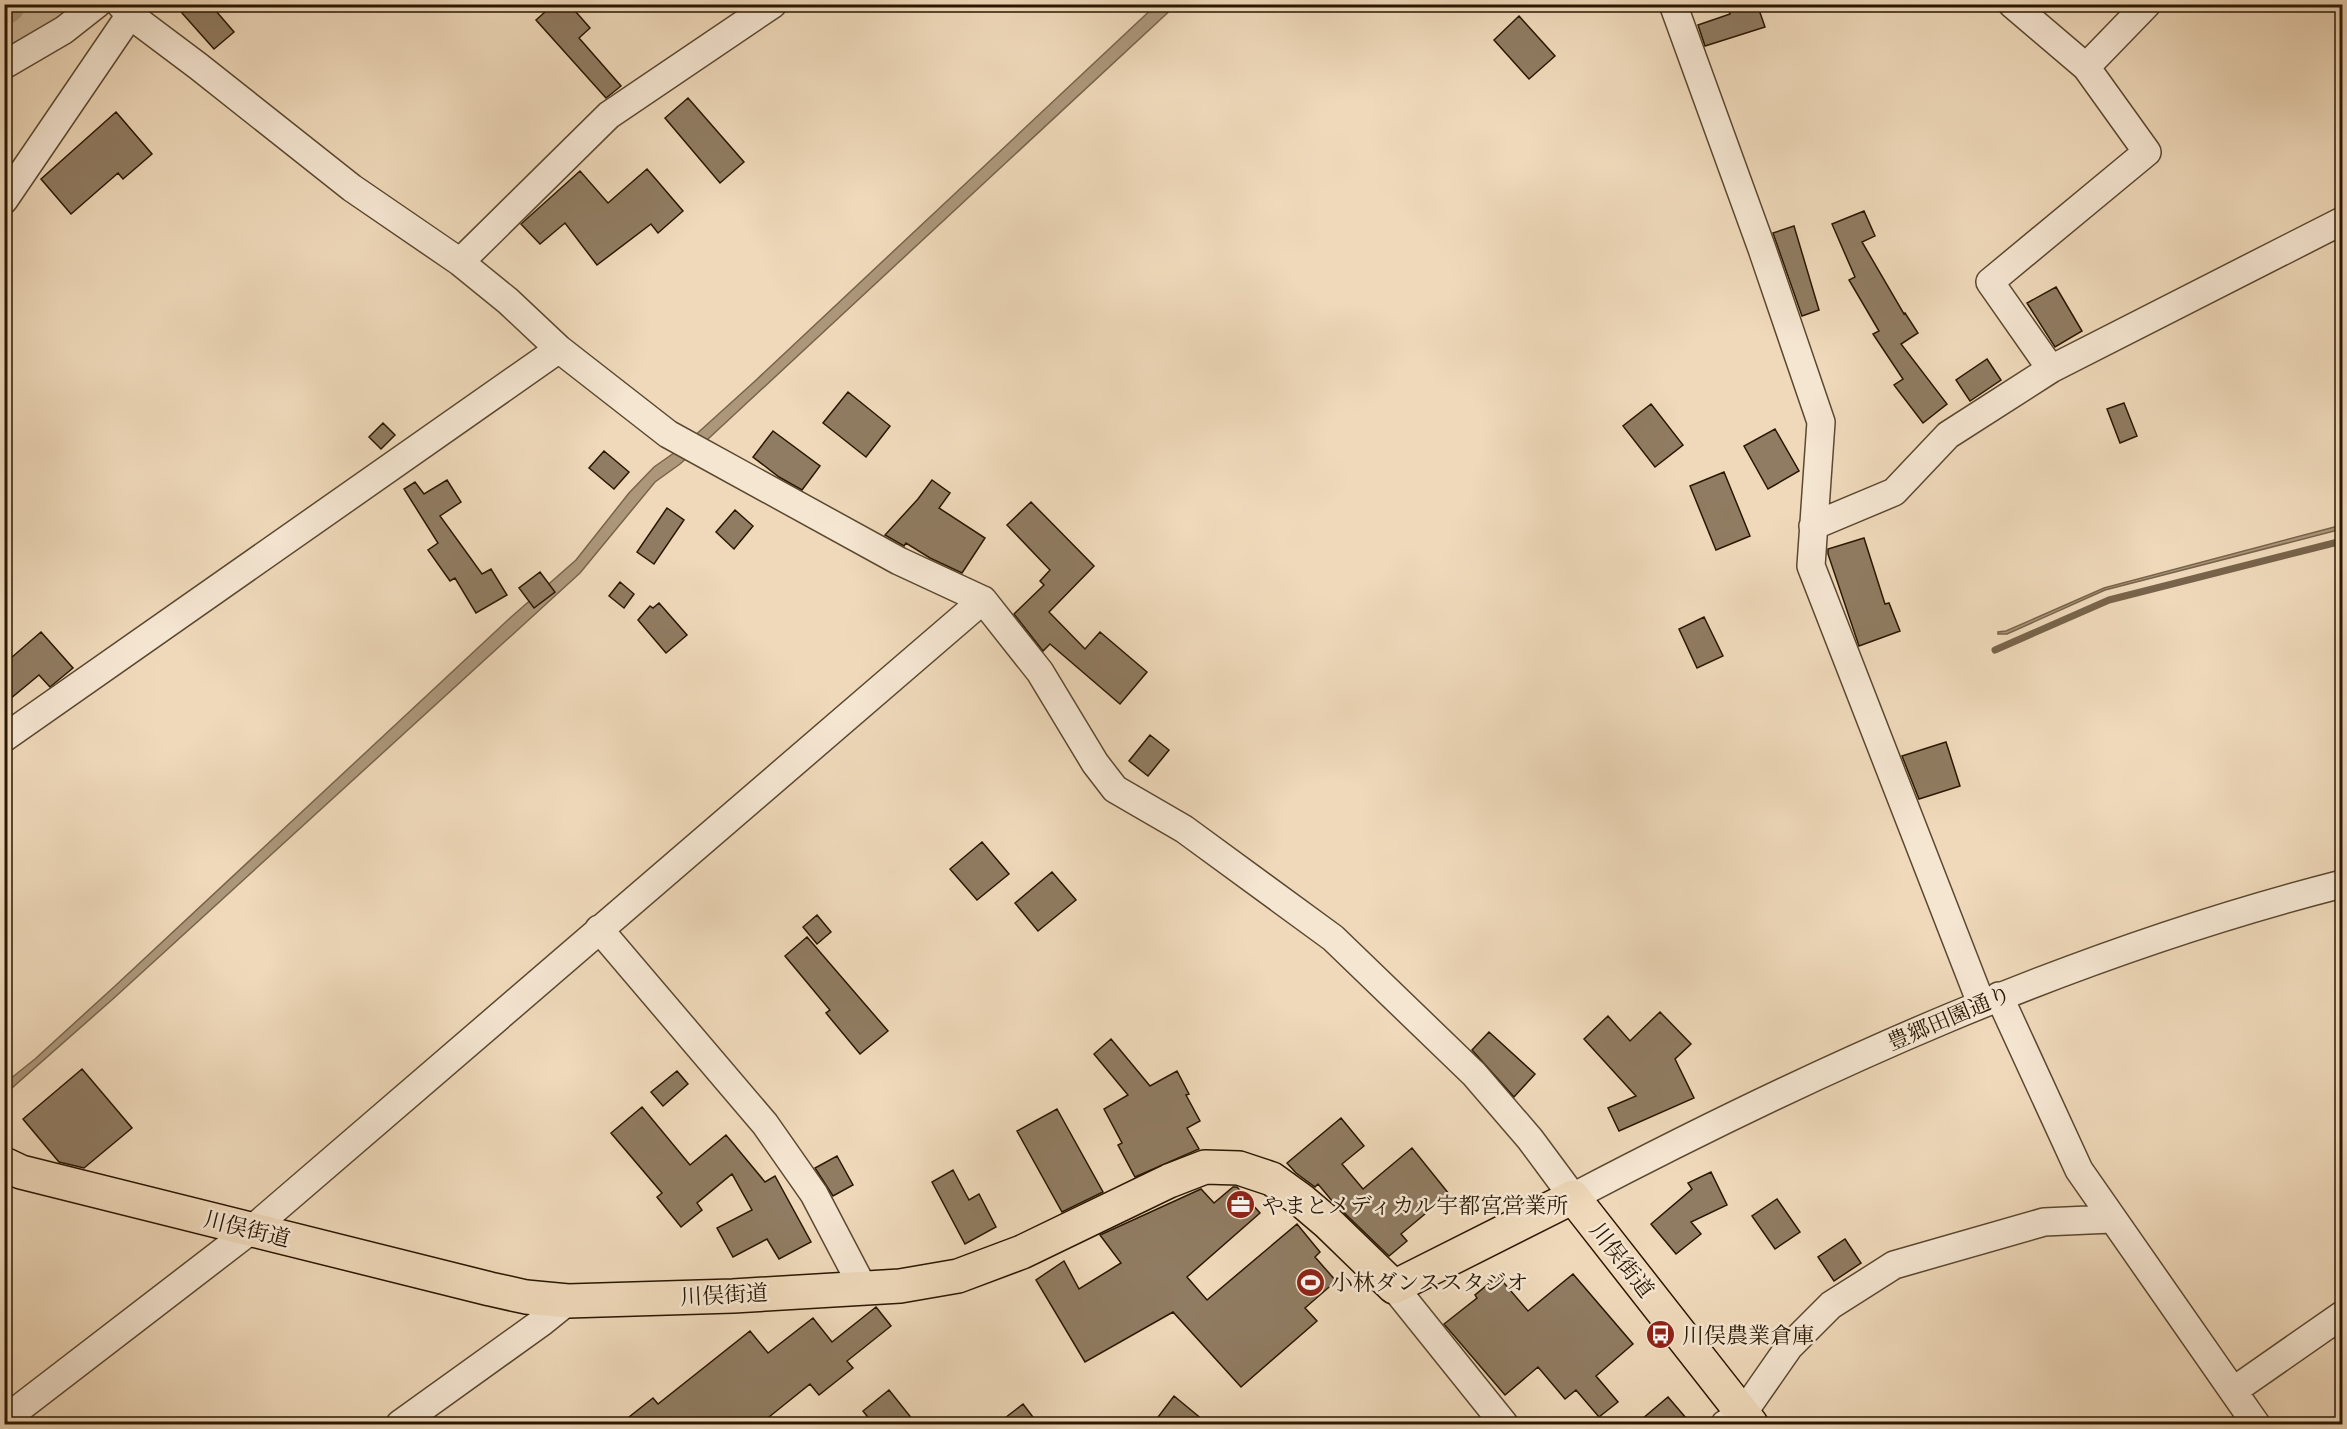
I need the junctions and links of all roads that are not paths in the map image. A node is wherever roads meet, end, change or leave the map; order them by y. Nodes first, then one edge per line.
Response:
1 (97, 4) edge
2 (773, 4) edge
3 (1673, 4) edge
4 (2012, 4) edge
5 (2147, 4) edge
6 (125, 10) edge
7 (4, 65) edge
8 (2086, 67) junction
9 (4, 200) edge
10 (2343, 221) edge
11 (460, 262) junction
12 (559, 349) junction
13 (2051, 369) junction
14 (1813, 526) junction
15 (983, 600) junction
16 (4, 738) edge
17 (2343, 884) edge
18 (598, 929) junction
19 (1990, 999) junction
20 (4, 1164) edge
21 (1573, 1197) junction
22 (2111, 1219) junction
23 (251, 1230) junction
24 (1394, 1287) junction
25 (858, 1288) junction
26 (568, 1301) junction
27 (2343, 1315) edge
28 (2233, 1391) junction
29 (4, 1419) edge
30 (1740, 1421) edge
31 (400, 1425) edge
32 (1504, 1425) edge
33 (2256, 1425) edge

1 - 7 street
2 - 11 street
3 - 14 street
4 - 8 street
5 - 8 street
6 - 9 street
6 - 11 street
8 - 13 street
10 - 13 street
11 - 12 street
12 - 15 street
12 - 16 street
13 - 14 street
14 - 19 street
15 - 18 street
15 - 21 street
17 - 19 street, 豊郷田園通り
18 - 23 street
18 - 25 street
19 - 21 street, 豊郷田園通り
19 - 22 street
20 - 23 main road, 川俣街道
21 - 24 main road
21 - 30 main road, 川俣街道
22 - 28 street
22 - 30 street
23 - 26 main road, 川俣街道
23 - 29 street
24 - 25 main road, 川俣街道
24 - 32 street, 川俣街道
25 - 26 main road, 川俣街道
26 - 31 street
27 - 28 street
28 - 33 street

